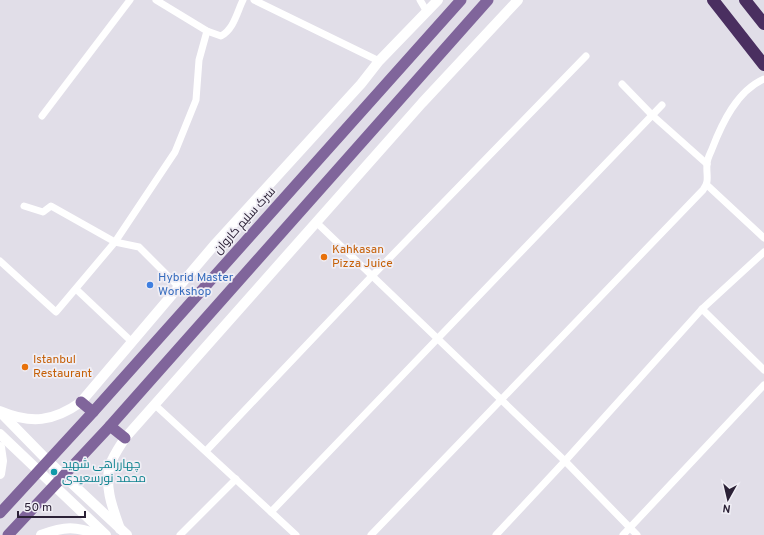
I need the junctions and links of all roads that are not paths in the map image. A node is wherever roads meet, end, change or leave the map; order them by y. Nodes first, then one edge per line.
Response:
1 (130, 0) edge
2 (156, 0) edge
3 (243, 0) edge
4 (254, 0) edge
5 (420, 0) edge
6 (438, 0) edge
7 (461, 0) edge
8 (488, 0) edge
9 (518, 0) edge
10 (713, 0) edge
11 (745, 0) edge
12 (427, 12) junction
13 (764, 24) edge
14 (207, 31) junction
15 (586, 56) dead end
16 (379, 61) junction
17 (764, 65) edge
18 (764, 79) edge
19 (622, 84) dead end
20 (662, 105) dead end
21 (652, 115) junction
22 (42, 116) dead end
23 (707, 164) junction
24 (707, 185) junction
25 (24, 206) dead end
26 (316, 222) junction
27 (764, 238) edge
28 (115, 242) junction
29 (764, 252) edge
30 (0, 261) edge
31 (372, 276) junction
32 (178, 287) junction
33 (77, 290) junction
34 (702, 309) junction
35 (437, 338) junction
36 (132, 341) junction
37 (764, 370) edge
38 (764, 385) edge
39 (500, 399) junction
40 (80, 402) junction
41 (154, 404) junction
42 (0, 411) edge
43 (93, 412) junction
44 (110, 426) junction
45 (0, 434) edge
46 (125, 438) junction
47 (0, 447) edge
48 (206, 451) junction
49 (48, 460) junction
50 (565, 461) junction
51 (38, 471) junction
52 (0, 474) edge
53 (64, 476) junction
54 (236, 479) junction
55 (54, 486) junction
56 (271, 512) junction
57 (0, 513) edge
58 (629, 528) junction
59 (123, 532) edge
60 (8, 535) edge
61 (41, 535) edge
62 (100, 535) edge
63 (106, 535) edge
64 (180, 535) edge
65 (296, 535) edge
66 (371, 535) edge
67 (496, 535) edge
68 (623, 535) edge
69 (636, 535) edge

1 - 22 street
2 - 14 street
3 - 14 street
4 - 16 street
5 - 12 street
6 - 12 street
7 - 43 main road, سرک سلیم کاروان
8 - 44 main road
9 - 26 street
10 - 17 highway
11 - 13 highway
12 - 16 street
14 - 28 street
15 - 31 street
16 - 32 street
18 - 23 street
19 - 21 street
20 - 21 street
21 - 23 street
21 - 35 street
23 - 24 street
24 - 27 street
24 - 39 street
25 - 28 street
26 - 31 street
26 - 41 street
28 - 32 street
28 - 33 street
29 - 34 street
30 - 33 street
31 - 35 street
31 - 48 street
32 - 36 street
33 - 36 street
34 - 37 street
34 - 50 street
35 - 39 street
35 - 56 street
36 - 40 street
38 - 58 street
39 - 50 street
39 - 66 street
40 - 42 street
40 - 43 main road
41 - 46 street
41 - 48 street
42 - 49 street
43 - 49 main road, سرک سلیم کاروان
44 - 46 main road
44 - 53 main road
45 - 51 street
46 - 59 street
47 - 52 street
48 - 54 street
49 - 51 main road, سرک سلیم کاروان
49 - 53 street
50 - 58 street
50 - 67 street
51 - 55 street
51 - 57 main road, سرک سلیم کاروان
53 - 55 main road
53 - 59 street
54 - 56 street
54 - 64 street
55 - 60 main road
55 - 63 street
56 - 65 street
58 - 68 street
58 - 69 street
61 - 62 street

